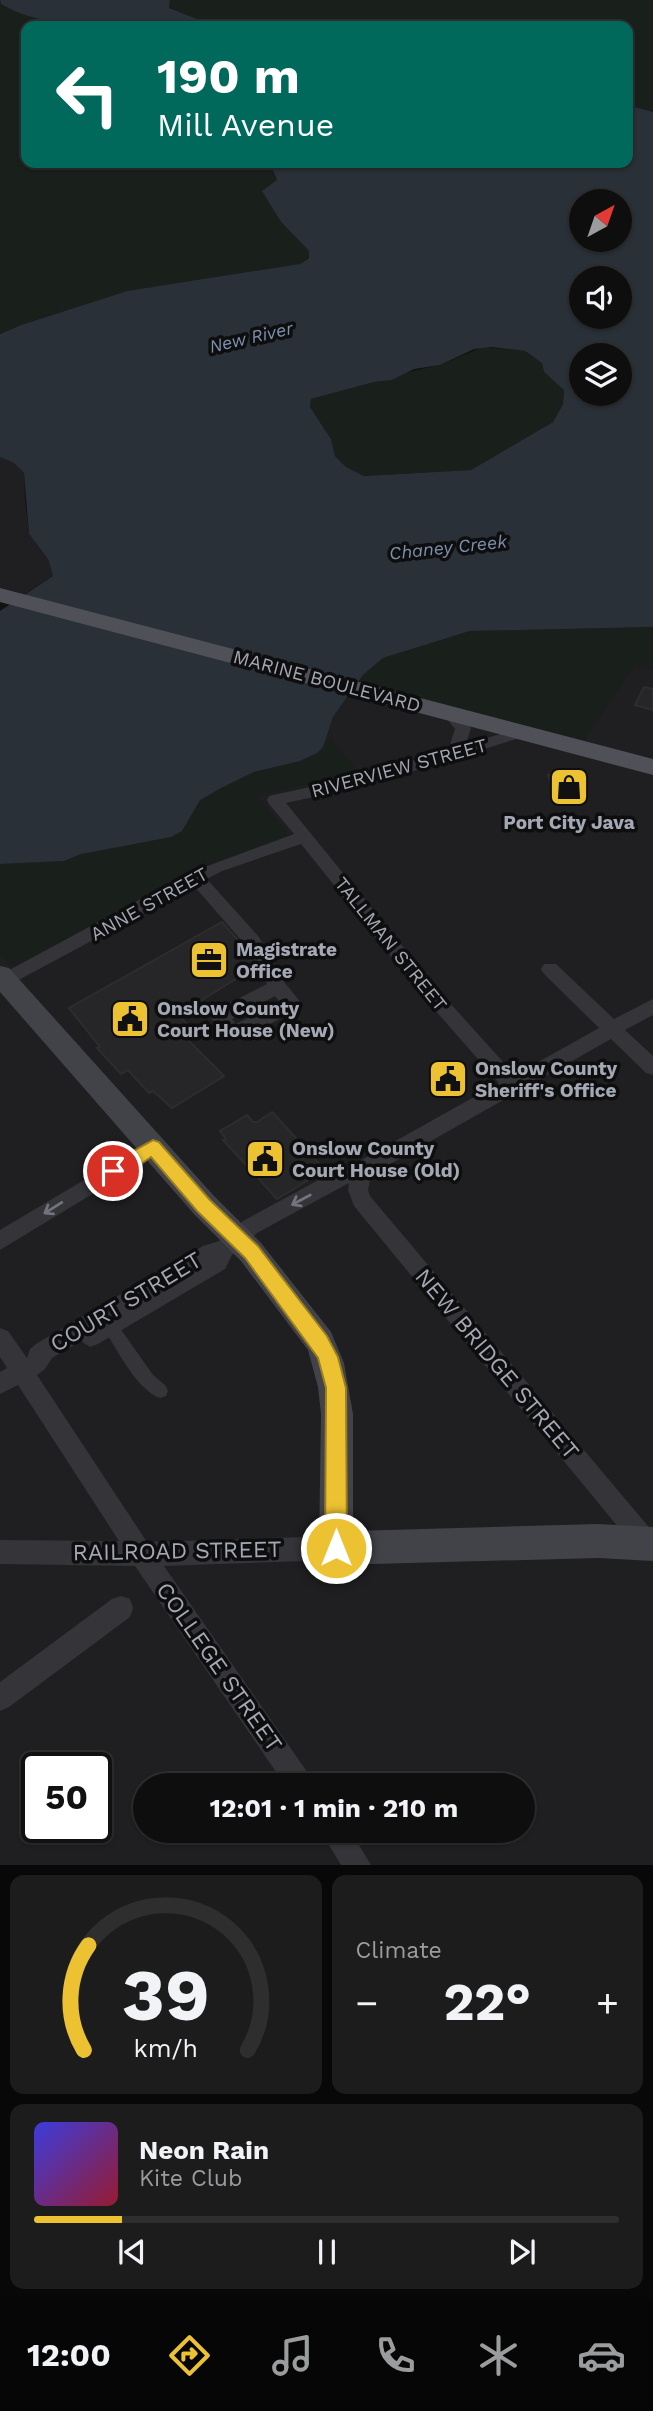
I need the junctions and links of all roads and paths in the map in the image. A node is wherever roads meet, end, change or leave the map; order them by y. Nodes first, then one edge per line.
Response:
1 (0, 595) edge
2 (451, 713) junction
3 (521, 733) junction
4 (454, 753) junction
5 (653, 767) edge
6 (275, 800) joint
7 (303, 837) junction
8 (195, 877) junction
9 (550, 969) dead end
10 (2, 980) edge
11 (277, 987) dead end
12 (653, 1006) edge
13 (612, 1030) junction
14 (653, 1068) edge
15 (512, 1086) junction
16 (153, 1147) junction
17 (362, 1170) junction
18 (0, 1241) edge
19 (231, 1245) junction
20 (110, 1326) junction
21 (0, 1338) edge
22 (29, 1367) junction
23 (0, 1384) edge
24 (160, 1391) dead end
25 (651, 1546) edge
26 (336, 1548) junction
27 (0, 1552) edge
28 (141, 1554) junction
29 (121, 1608) dead end
30 (0, 1698) edge
31 (293, 1773) edge
32 (342, 1843) edge
33 (357, 1865) edge

1 - 2 main road, MARINE BOULEVARD
2 - 3 main road, MARINE BOULEVARD
2 - 4 street
3 - 4 street, RIVERVIEW STREET
3 - 5 main road, MARINE BOULEVARD
4 - 6 street, RIVERVIEW STREET
6 - 7 street, TALLMAN STREET
7 - 8 street, ANNE STREET
7 - 15 street, TALLMAN STREET
8 - 10 street, ANNE STREET
8 - 11 street
9 - 13 street
10 - 16 main road
12 - 13 street, COURT STREET
13 - 14 street
13 - 15 street, COURT STREET
15 - 17 street, COURT STREET
16 -> 18 street
16 - 19 main road
17 -> 19 street, COURT STREET
17 - 25 street, NEW BRIDGE STREET
19 - 20 street, COURT STREET
19 - 22 street, COURT STREET
19 - 26 main road
20 - 22 street, COURT STREET
20 - 24 street
21 - 22 street, COLLEGE STREET
22 - 23 street, COURT STREET
22 - 28 street, COLLEGE STREET
25 - 26 main road, RAILROAD STREET
26 - 28 street, RAILROAD STREET
27 - 28 street, RAILROAD STREET
28 - 31 street, COLLEGE STREET
29 - 30 street
32 - 33 street

